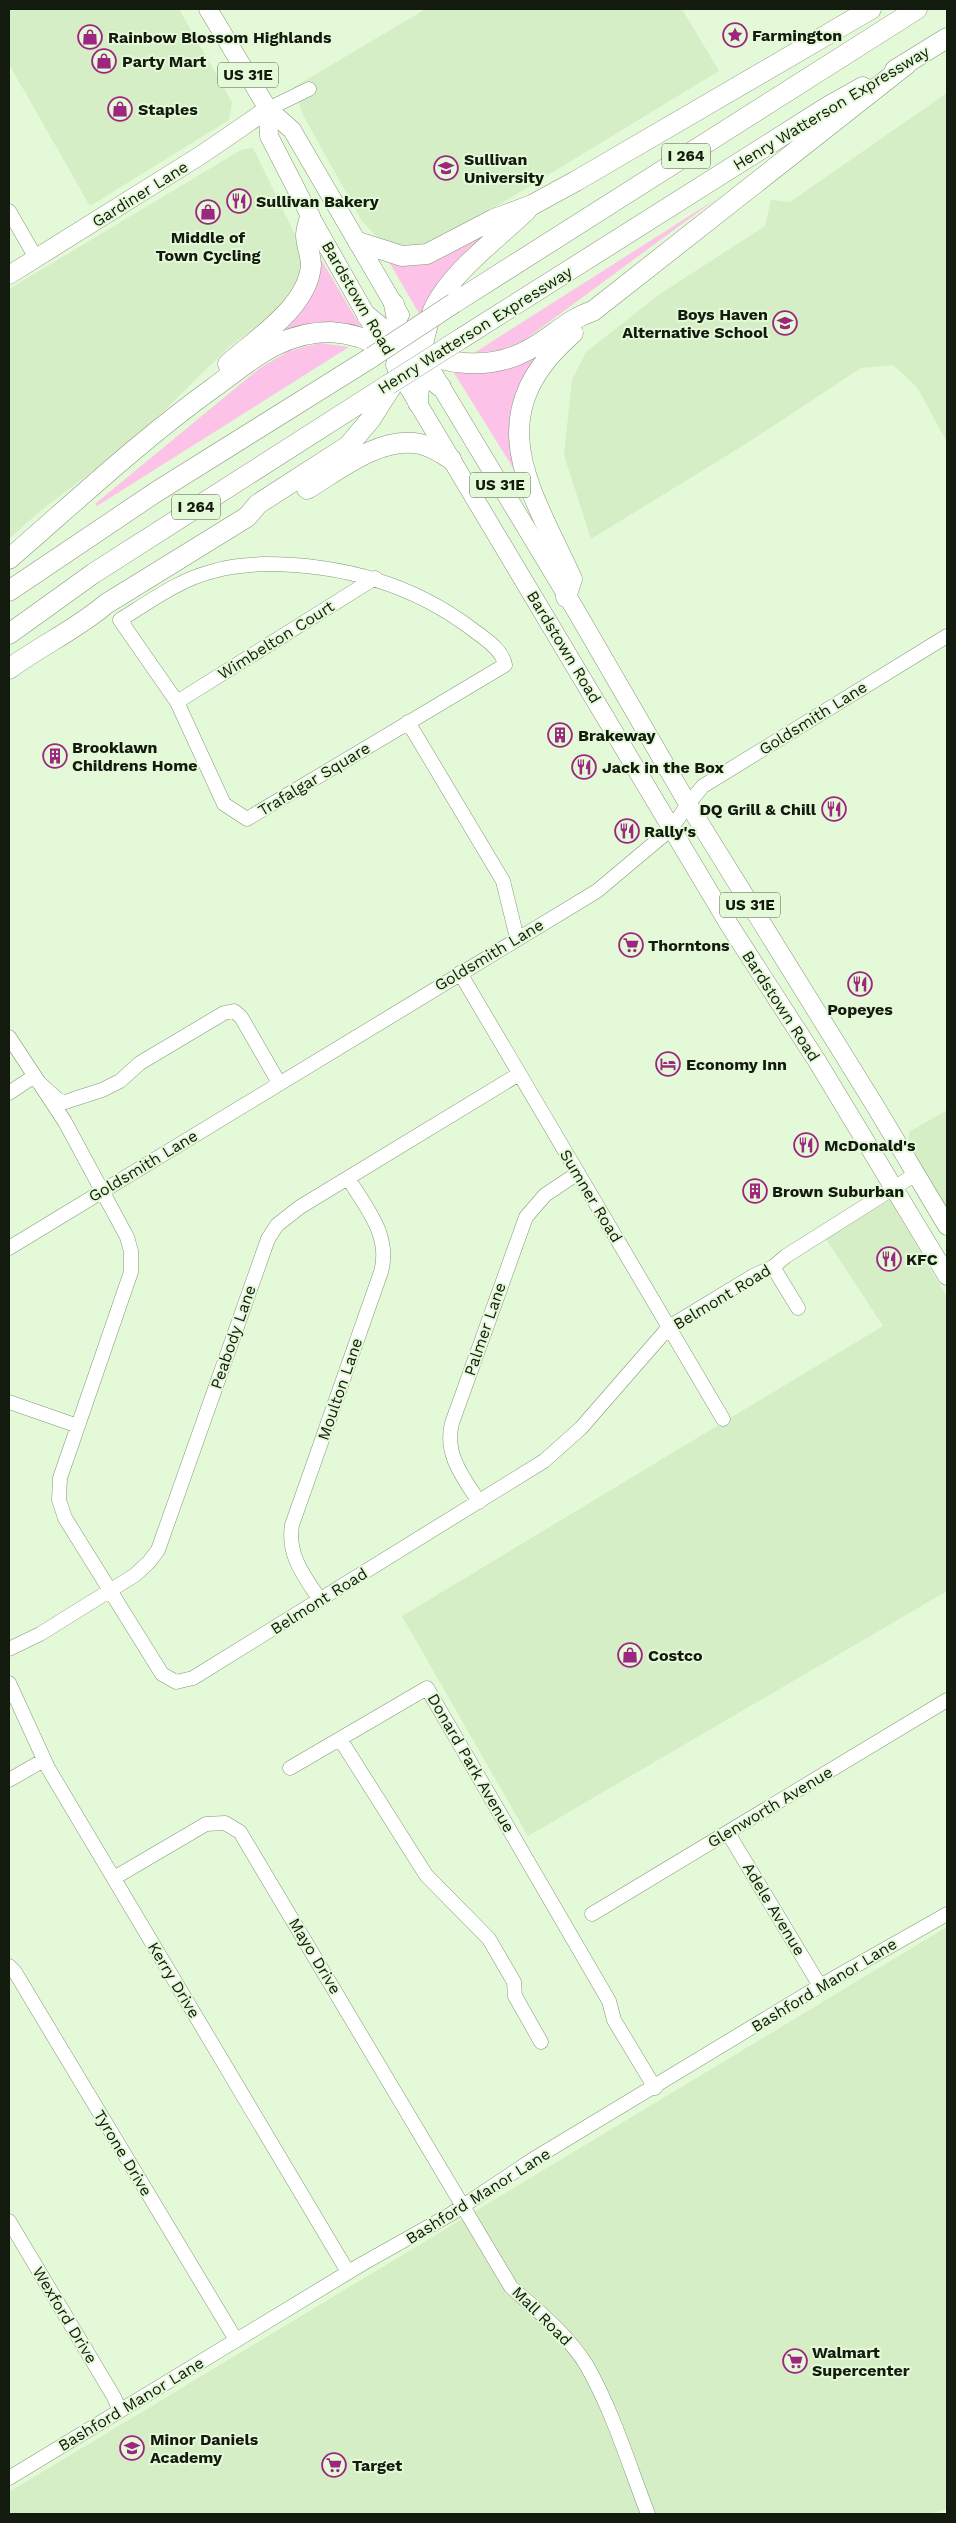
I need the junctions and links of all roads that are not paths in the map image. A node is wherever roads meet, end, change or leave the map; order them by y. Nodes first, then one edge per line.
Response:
1 (208, 9) edge
2 (871, 9) edge
3 (917, 9) edge
4 (947, 38) edge
5 (907, 64) junction
6 (309, 89) dead end
7 (268, 109) junction
8 (532, 205) junction
9 (9, 211) edge
10 (310, 216) junction
11 (358, 242) junction
12 (36, 258) junction
13 (9, 275) edge
14 (394, 304) junction
15 (593, 310) junction
16 (367, 316) joint
17 (391, 359) junction
18 (420, 361) junction
19 (441, 387) joint
20 (418, 403) junction
21 (182, 411) junction
22 (451, 459) junction
23 (247, 518) junction
24 (9, 559) edge
25 (375, 578) junction
26 (9, 591) edge
27 (566, 597) junction
28 (9, 634) edge
29 (947, 636) edge
30 (9, 669) edge
31 (177, 702) junction
32 (408, 722) junction
33 (688, 804) junction
34 (671, 829) junction
35 (517, 938) junction
36 (460, 973) junction
37 (829, 1032) junction
38 (9, 1037) edge
39 (803, 1041) junction
40 (519, 1074) junction
41 (33, 1077) junction
42 (279, 1083) junction
43 (9, 1092) edge
44 (578, 1173) junction
45 (916, 1174) junction
46 (348, 1178) junction
47 (894, 1188) junction
48 (101, 1191) junction
49 (947, 1226) edge
50 (9, 1248) edge
51 (773, 1267) junction
52 (947, 1276) edge
53 (798, 1308) dead end
54 (670, 1327) junction
55 (9, 1402) edge
56 (723, 1419) dead end
57 (78, 1426) junction
58 (479, 1502) junction
59 (110, 1591) junction
60 (320, 1600) junction
61 (9, 1649) edge
62 (9, 1683) edge
63 (947, 1700) edge
64 (340, 1739) junction
65 (44, 1760) junction
66 (290, 1768) dead end
67 (9, 1780) edge
68 (728, 1833) junction
69 (114, 1878) junction
70 (592, 1914) dead end
71 (947, 1914) edge
72 (9, 1966) edge
73 (820, 1986) junction
74 (541, 2042) dead end
75 (655, 2088) junction
76 (463, 2205) junction
77 (9, 2221) edge
78 (348, 2272) junction
79 (236, 2340) junction
80 (120, 2410) junction
81 (9, 2478) edge
82 (648, 2514) edge

1 - 7 main road, Bardstown Road / US 31E
2 - 8 highway
3 - 17 highway, Henry Watterson Expressway / I 264, bridge
4 - 5 highway, Henry Watterson Expressway / I 264
5 - 15 highway
5 - 17 highway, Henry Watterson Expressway / I 264, bridge
6 - 7 street
7 - 10 main road, Bardstown Road / US 31E
7 - 11 main road, Bardstown Road / US 31E
7 - 12 main road, Gardiner Lane
8 - 11 highway
8 - 18 highway
9 - 12 street
10 - 16 main road, Bardstown Road / US 31E
10 - 21 highway
11 - 14 main road, Bardstown Road / US 31E
12 - 13 main road, Gardiner Lane
14 - 17 highway
14 - 18 main road, Bardstown Road / US 31E
15 - 18 highway
15 - 27 highway
16 - 17 highway
17 - 18 highway
17 - 20 main road, Bardstown Road / US 31E
17 - 21 highway
17 - 23 highway
17 - 26 highway, Henry Watterson Expressway / I 264
17 - 28 highway, Henry Watterson Expressway / I 264
18 - 19 highway
18 - 20 highway
19 - 27 main road, Bardstown Road / US 31E
20 - 22 main road, Bardstown Road / US 31E
21 - 24 highway
22 - 23 highway
22 - 34 main road, Bardstown Road / US 31E
23 - 30 highway
25 - 31 street, Wimbelton Court
25 - 31 street, Trafalgar Square
25 - 32 street, Trafalgar Square
27 - 33 main road, Bardstown Road / US 31E
29 - 33 street, Goldsmith Lane
31 - 32 street, Trafalgar Square
32 - 35 street
33 - 34 street, Goldsmith Lane
33 - 37 main road, Bardstown Road / US 31E
34 - 35 street, Goldsmith Lane
34 - 39 main road, Bardstown Road / US 31E
35 - 36 street, Goldsmith Lane
36 - 40 street, Sumner Road
36 - 42 street, Goldsmith Lane
37 - 39 main road
37 - 45 main road, Bardstown Road / US 31E
38 - 41 street
39 - 47 main road, Bardstown Road / US 31E
40 - 44 street, Sumner Road
40 - 46 street, Peabody Lane
41 - 42 street
41 - 43 street
41 - 48 street, Belmont Road
42 - 48 street, Goldsmith Lane
44 - 54 street, Sumner Road
44 - 58 street, Palmer Lane
45 - 47 street, Belmont Road
45 - 49 main road, Bardstown Road / US 31E
46 - 59 street, Peabody Lane
46 - 60 street, Moulton Lane
47 - 51 street, Belmont Road
47 - 52 main road, Bardstown Road / US 31E
48 - 50 street, Goldsmith Lane
48 - 57 street, Belmont Road
51 - 53 street
51 - 54 street, Belmont Road
54 - 56 street, Sumner Road
54 - 58 street, Belmont Road
55 - 57 street
57 - 59 street, Belmont Road
58 - 60 street, Belmont Road
59 - 60 street, Belmont Road
59 - 61 street, Peabody Lane
62 - 65 street, Kerry Drive
63 - 68 street, Glenworth Avenue
64 - 66 street
64 - 74 street
64 - 75 street, Donard Park Avenue
65 - 67 street
65 - 69 street, Kerry Drive
68 - 70 street, Glenworth Avenue
68 - 73 street, Adele Avenue
69 - 76 street, Mayo Drive
69 - 78 street, Kerry Drive
71 - 73 street, Bashford Manor Lane
72 - 79 street, Tyrone Drive
73 - 75 street, Bashford Manor Lane
75 - 76 street, Bashford Manor Lane
76 - 78 street, Bashford Manor Lane
76 - 82 street, Mall Road
77 - 80 street, Wexford Drive
78 - 79 street, Bashford Manor Lane
79 - 80 street, Bashford Manor Lane
80 - 81 street, Bashford Manor Lane

